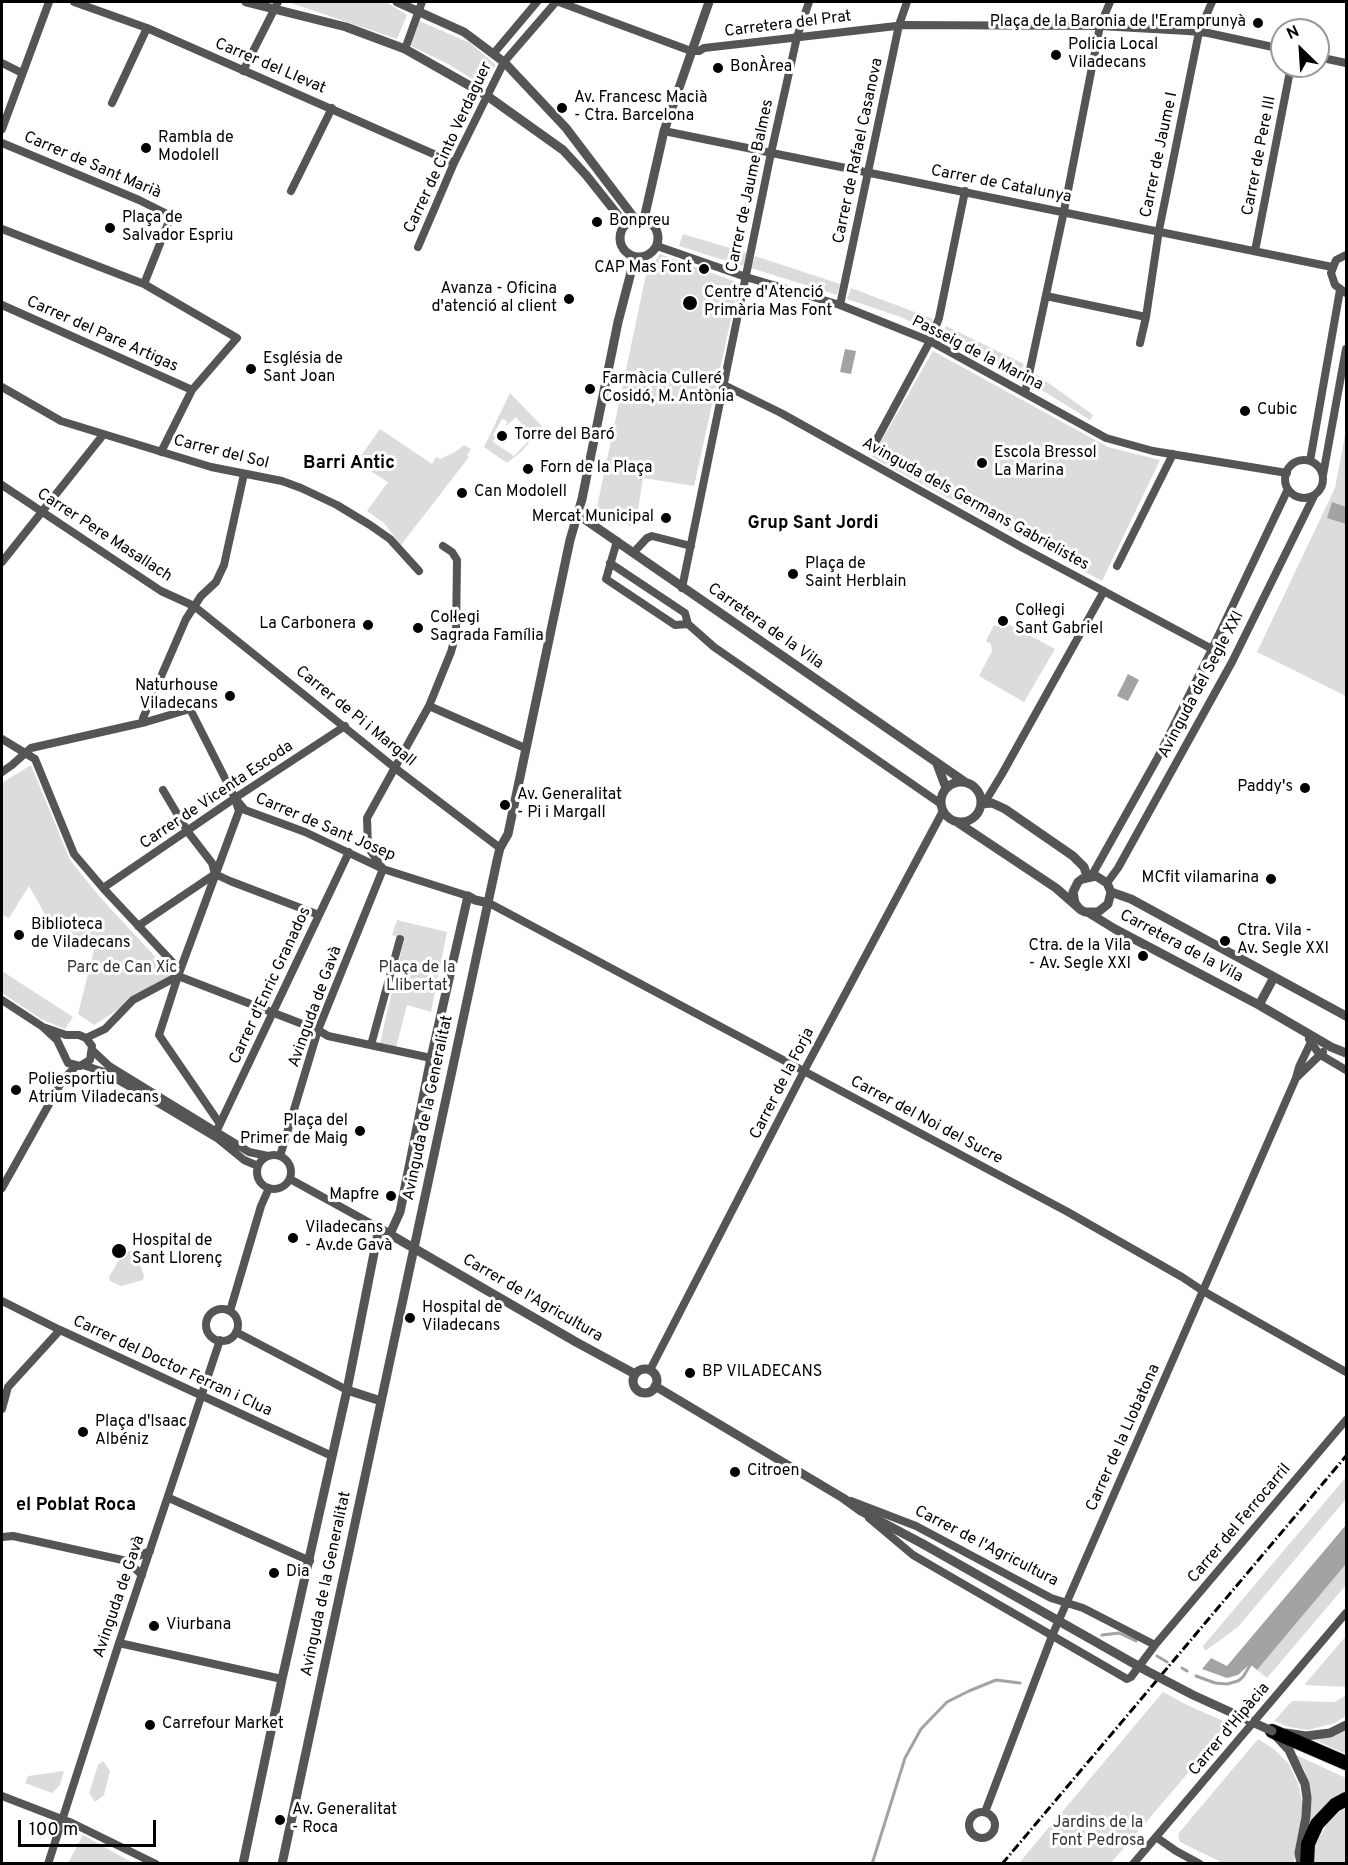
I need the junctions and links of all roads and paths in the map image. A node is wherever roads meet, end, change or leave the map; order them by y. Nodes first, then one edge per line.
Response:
1 (49, 2) edge
2 (74, 2) edge
3 (246, 2) edge
4 (397, 2) edge
5 (537, 2) edge
6 (558, 2) edge
7 (709, 2) edge
8 (809, 2) edge
9 (907, 2) edge
10 (1110, 2) edge
11 (1212, 2) edge
12 (276, 5) edge
13 (420, 6) edge
14 (899, 25) junction
15 (1100, 26) junction
16 (147, 28) junction
17 (1199, 32) junction
18 (797, 37) junction
19 (1270, 47) edge
20 (405, 49) junction
21 (691, 51) junction
22 (494, 53) junction
23 (1330, 59) edge
24 (504, 62) junction
25 (2, 63) edge
26 (1347, 63) edge
27 (243, 71) junction
28 (22, 73) junction
29 (1289, 78) edge
30 (486, 95) junction
31 (112, 103) dead end
32 (332, 108) junction
33 (2, 129) edge
34 (664, 131) junction
35 (2, 142) edge
36 (771, 153) junction
37 (454, 163) junction
38 (868, 172) junction
39 (291, 190) dead end
40 (965, 191) junction
41 (1064, 211) junction
42 (639, 219) junction
43 (625, 224) junction
44 (2, 229) edge
45 (1158, 230) junction
46 (418, 246) dead end
47 (657, 246) junction
48 (1255, 251) junction
49 (1347, 255) edge
50 (635, 257) junction
51 (1332, 267) junction
52 (746, 277) junction
53 (144, 284) junction
54 (1343, 291) edge
55 (1046, 296) junction
56 (2, 305) edge
57 (840, 305) junction
58 (1146, 317) junction
59 (930, 340) junction
60 (1140, 343) dead end
61 (1347, 349) edge
62 (724, 385) junction
63 (2, 387) edge
64 (192, 390) junction
65 (1025, 393) junction
66 (103, 435) junction
67 (876, 441) dead end
68 (161, 452) junction
69 (1173, 454) junction
70 (1310, 461) junction
71 (1287, 473) junction
72 (243, 474) junction
73 (1323, 475) junction
74 (2, 485) edge
75 (1288, 489) junction
76 (1314, 496) junction
77 (41, 512) junction
78 (577, 514) junction
79 (617, 541) junction
80 (443, 546) dead end
81 (691, 546) junction
82 (633, 553) junction
83 (2, 562) edge
84 (610, 563) junction
85 (1117, 567) dead end
86 (419, 571) dead end
87 (682, 588) junction
88 (1104, 591) junction
89 (194, 606) junction
90 (688, 624) junction
91 (1212, 649) junction
92 (429, 706) junction
93 (144, 720) junction
94 (345, 726) junction
95 (2, 739) edge
96 (525, 748) junction
97 (25, 751) junction
98 (937, 764) junction
99 (396, 768) junction
100 (2, 771) edge
101 (965, 782) junction
102 (946, 788) junction
103 (163, 790) dead end
104 (235, 798) junction
105 (982, 802) junction
106 (942, 807) junction
107 (957, 822) junction
108 (188, 832) junction
109 (500, 848) junction
110 (349, 852) junction
111 (383, 869) junction
112 (215, 874) junction
113 (1089, 876) junction
114 (1109, 887) junction
115 (103, 888) junction
116 (468, 896) junction
117 (489, 903) junction
118 (1078, 907) junction
119 (1089, 913) junction
120 (319, 915) junction
121 (138, 926) junction
122 (400, 939) dead end
123 (178, 976) junction
124 (1274, 976) junction
125 (2, 1000) edge
126 (1259, 1005) junction
127 (273, 1013) junction
128 (1347, 1016) edge
129 (43, 1027) junction
130 (318, 1030) junction
131 (1304, 1031) junction
132 (75, 1035) junction
133 (86, 1038) junction
134 (1311, 1042) junction
135 (371, 1045) junction
136 (1331, 1047) junction
137 (62, 1050) junction
138 (93, 1051) junction
139 (1347, 1053) edge
140 (1319, 1054) junction
141 (431, 1058) junction
142 (65, 1060) junction
143 (80, 1065) junction
144 (1347, 1070) edge
145 (804, 1071) junction
146 (1296, 1078) junction
147 (62, 1081) junction
148 (218, 1127) junction
149 (268, 1156) junction
150 (280, 1156) junction
151 (258, 1166) junction
152 (290, 1179) junction
153 (2, 1188) edge
154 (269, 1188) junction
155 (379, 1228) junction
156 (390, 1234) junction
157 (414, 1250) junction
158 (1203, 1291) junction
159 (2, 1301) edge
160 (230, 1311) junction
161 (60, 1330) junction
162 (236, 1332) junction
163 (220, 1340) junction
164 (650, 1371) junction
165 (1347, 1372) edge
166 (635, 1374) junction
167 (655, 1386) junction
168 (347, 1390) junction
169 (203, 1395) junction
170 (381, 1401) junction
171 (2, 1408) edge
172 (1347, 1420) edge
173 (332, 1456) junction
174 (169, 1498) junction
175 (843, 1498) junction
176 (861, 1511) junction
177 (2, 1537) edge
178 (150, 1551) junction
179 (127, 1561) junction
180 (310, 1561) junction
181 (142, 1575) junction
182 (1066, 1603) junction
183 (1347, 1613) edge
184 (1052, 1636) junction
185 (119, 1643) junction
186 (1155, 1645) junction
187 (282, 1679) junction
188 (1347, 1725) edge
189 (1272, 1731) junction
190 (1347, 1763) edge
191 (2, 1796) edge
192 (1347, 1799) edge
193 (985, 1812) dead end
194 (62, 1819) junction
195 (1156, 1837) junction
196 (48, 1863) edge
197 (156, 1863) edge
198 (243, 1863) edge
199 (282, 1863) edge
200 (1133, 1863) edge
201 (1200, 1863) edge
202 (1300, 1863) edge
203 (1307, 1863) edge

1 - 28 street
2 - 16 street, Carrer del Llevat
3 - 12 street
4 - 13 street
5 - 22 street
6 - 21 street
6 - 24 street, Carrer de Cinto Verdaguer
7 - 21 street
8 - 18 street, Carrer de Jaume Balmes
9 - 14 street, Carrer de Rafael Casanova
10 - 15 street
11 - 17 street, Carrer de Jaume I
12 - 20 street
12 - 27 street
13 - 20 street
13 - 22 street
14 - 15 street, Carretera del Prat
14 - 18 street, Carretera del Prat
14 - 38 street, Carrer de Rafael Casanova
15 - 17 street, Carretera del Prat
15 - 41 street
16 - 27 street, Carrer del Llevat
16 - 31 street
17 - 19 street, Carretera del Prat
17 - 45 street, Carrer de Jaume I
18 - 21 street, Carretera del Prat
18 - 36 street, Carrer de Jaume Balmes
20 - 30 street
21 - 34 street
22 - 24 street
23 - 26 street
24 - 30 street, Carrer de Cinto Verdaguer
24 - 42 street
25 - 28 street
27 - 32 street, Carrer del Llevat
28 - 33 street
29 - 48 street, Carrer de Pere III
30 - 37 street, Carrer de Cinto Verdaguer
30 - 43 street
32 - 37 street, Carrer del Llevat
32 - 39 street
34 - 36 street, Carrer de Catalunya
34 - 42 street
35 - 53 street, Carrer de Sant Marià
36 - 38 street, Carrer de Catalunya
36 - 52 street, Carrer de Jaume Balmes
37 - 46 street, Carrer de Cinto Verdaguer
38 - 40 street, Carrer de Catalunya
38 - 57 street, Carrer de Rafael Casanova
40 - 41 street, Carrer de Catalunya
40 - 59 street
41 - 45 street, Carrer de Catalunya
41 - 55 street
42 - 43 street
42 - 47 street
43 - 50 street
44 - 53 street
45 - 48 street, Carrer de Catalunya
45 - 58 street, Carrer de Jaume I
47 - 50 street
47 - 52 street, Passeig de la Marina
48 - 51 street, Carrer de Catalunya
49 - 51 street
50 - 78 street, Avinguda de la Generalitat
51 - 54 street
52 - 57 street, Passeig de la Marina
52 - 62 street, Carrer de Jaume Balmes
53 - 64 street
54 - 70 street
55 - 58 street
55 - 65 street
56 - 64 street, Carrer del Pare Artigas
57 - 59 street, Passeig de la Marina
58 - 60 street, Carrer de Jaume I
59 - 65 street, Passeig de la Marina
59 - 67 street
61 - 73 street
62 - 81 street, Carrer de Jaume Balmes
62 - 88 street, Avinguda dels Germans Gabrielistes
63 - 66 street, Carrer del Sol
64 - 68 street
65 - 69 street, Passeig de la Marina
66 - 68 street, Carrer del Sol
66 - 77 street
68 - 72 street, Carrer del Sol
69 - 71 street, Passeig de la Marina
69 - 85 street
70 - 71 street
70 - 73 street
71 - 75 street
72 - 86 street, Carrer del Sol
72 - 89 street
73 - 76 street
74 - 77 street, Carrer Pere Masallach
75 - 76 street
75 - 91 street, Avinguda del Segle XXI
76 - 114 street, Avinguda del Segle XXI
77 - 83 street
77 - 89 street, Carrer Pere Masallach
78 - 79 street, Carretera de la Vila
78 - 96 street, Avinguda de la Generalitat
79 - 82 street, Carretera de la Vila
79 - 84 street
80 - 92 street
81 - 82 street
81 - 87 street, Carrer de Jaume Balmes
82 - 87 street, Carretera de la Vila
84 - 90 street
84 - 90 street
87 - 98 street, Carretera de la Vila
88 - 91 street, Avinguda dels Germans Gabrielistes
88 - 105 street
89 - 93 street
89 - 94 street, Carrer de Pi i Margall
90 - 106 street
91 - 113 street, Avinguda del Segle XXI
92 - 96 street
92 - 99 street
93 - 97 street
93 - 104 street, Carrer de Sant Josep
94 - 99 street, Carrer de Pi i Margall
94 - 104 street, Carrer de Vicenta Escoda
95 - 97 street
96 - 109 street, Avinguda de la Generalitat
97 - 100 street
97 - 115 street
98 - 101 street, Carretera de la Vila
98 - 102 street
99 - 109 street, Carrer de Pi i Margall
99 - 111 street
101 - 102 street
101 - 105 street
102 - 106 street
103 - 108 street
104 - 108 street, Carrer de Vicenta Escoda
104 - 110 street, Carrer de Sant Josep
104 - 112 street
105 - 107 street
105 - 113 street
106 - 107 street
106 - 145 street, Carrer de la Forja
107 - 118 street
108 - 112 street
108 - 115 street, Carrer de Vicenta Escoda
109 - 117 street, Avinguda de la Generalitat
110 - 111 street, Carrer de Sant Josep
110 - 120 street, Carrer d'Enric Granados
111 - 116 street, Carrer de Sant Josep
111 - 130 street, Avinguda de Gavà
112 - 120 street
112 - 121 street
112 - 123 street
113 - 114 street
113 - 118 street
114 - 119 street
114 - 124 street, Carretera de la Vila
115 - 121 street
116 - 117 street
116 - 141 street
117 - 145 street, Carrer del Noi del Sucre
117 - 157 street, Avinguda de la Generalitat
118 - 119 street
119 - 126 street, Carretera de la Vila
120 - 127 street, Carrer d'Enric Granados
121 - 123 street
122 - 135 street
123 - 127 street
123 - 133 street
123 - 148 street
124 - 126 street
124 - 128 street, Carretera de la Vila
125 - 129 street
126 - 131 street, Carretera de la Vila
127 - 130 street
127 - 148 street, Carrer d'Enric Granados
129 - 132 street
129 - 137 street
130 - 135 street
130 - 150 street, Avinguda de Gavà
131 - 134 street
131 - 136 street, Carretera de la Vila
132 - 133 street
132 - 137 street
133 - 138 street
134 - 140 street
134 - 146 street, Carrer de la Llobatona
135 - 141 street
136 - 139 street, Carretera de la Vila
136 - 140 street, Carrer de la Llobatona
137 - 142 street
138 - 143 street
138 - 148 street
140 - 144 street
140 - 146 street, Carrer de la Llobatona
141 - 156 street
142 - 143 street
142 - 147 street
143 - 147 street
143 - 151 street
145 - 158 street, Carrer del Noi del Sucre
145 - 164 street, Carrer de la Forja
146 - 158 street, Carrer de la Llobatona
147 - 153 street
148 - 149 street
149 - 150 street
149 - 151 street
150 - 152 street
151 - 154 street
152 - 154 street
152 - 155 street
154 - 160 street
155 - 156 street, Carrer de l'Agricultura
155 - 168 street
156 - 157 street, Carrer de l'Agricultura
157 - 166 street, Carrer de l'Agricultura
157 - 170 street, Avinguda de la Generalitat
158 - 165 street, Carrer del Noi del Sucre
158 - 182 street, Carrer de la Llobatona
159 - 161 street, Carrer del Doctor Ferran i Clua
160 - 162 street
160 - 163 street
161 - 169 street, Carrer del Doctor Ferran i Clua
161 - 171 street
162 - 163 street
162 - 168 street
163 - 169 street, Avinguda de Gavà
164 - 166 street
164 - 167 street
166 - 167 street
167 - 175 street, Carrer de l'Agricultura
168 - 170 street
168 - 173 street
169 - 173 street, Carrer del Doctor Ferran i Clua
169 - 174 street, Avinguda de Gavà
170 - 199 street, Avinguda de la Generalitat
172 - 186 street, Carrer del Ferrocarril
173 - 180 street
174 - 178 street, Avinguda de Gavà
174 - 180 street
175 - 176 street, Carrer de l'Agricultura
175 - 182 street, Carrer de l'Agricultura
176 - 184 street, Carrer de l'Agricultura
176 - 189 street, Carrer de l'Agricultura, bridge
177 - 179 street
178 - 179 street
178 - 181 street, Avinguda de Gavà
179 - 181 street
180 - 187 street
181 - 185 street, Avinguda de Gavà
182 - 184 street, Carrer de la Llobatona
182 - 186 street, Carrer de l'Agricultura
183 - 195 street, Carrer d'Hipàcia
184 - 186 street, Carrer de l'Agricultura
184 - 193 street, Carrer de la Llobatona
185 - 187 street
185 - 194 street, Avinguda de Gavà
187 - 198 street
188 - 189 street
189 - 190 highway
189 - 202 street
191 - 194 street
192 - 203 highway
194 - 196 street, Avinguda de Gavà
194 - 197 street
195 - 200 street, Carrer d'Hipàcia
195 - 201 street

